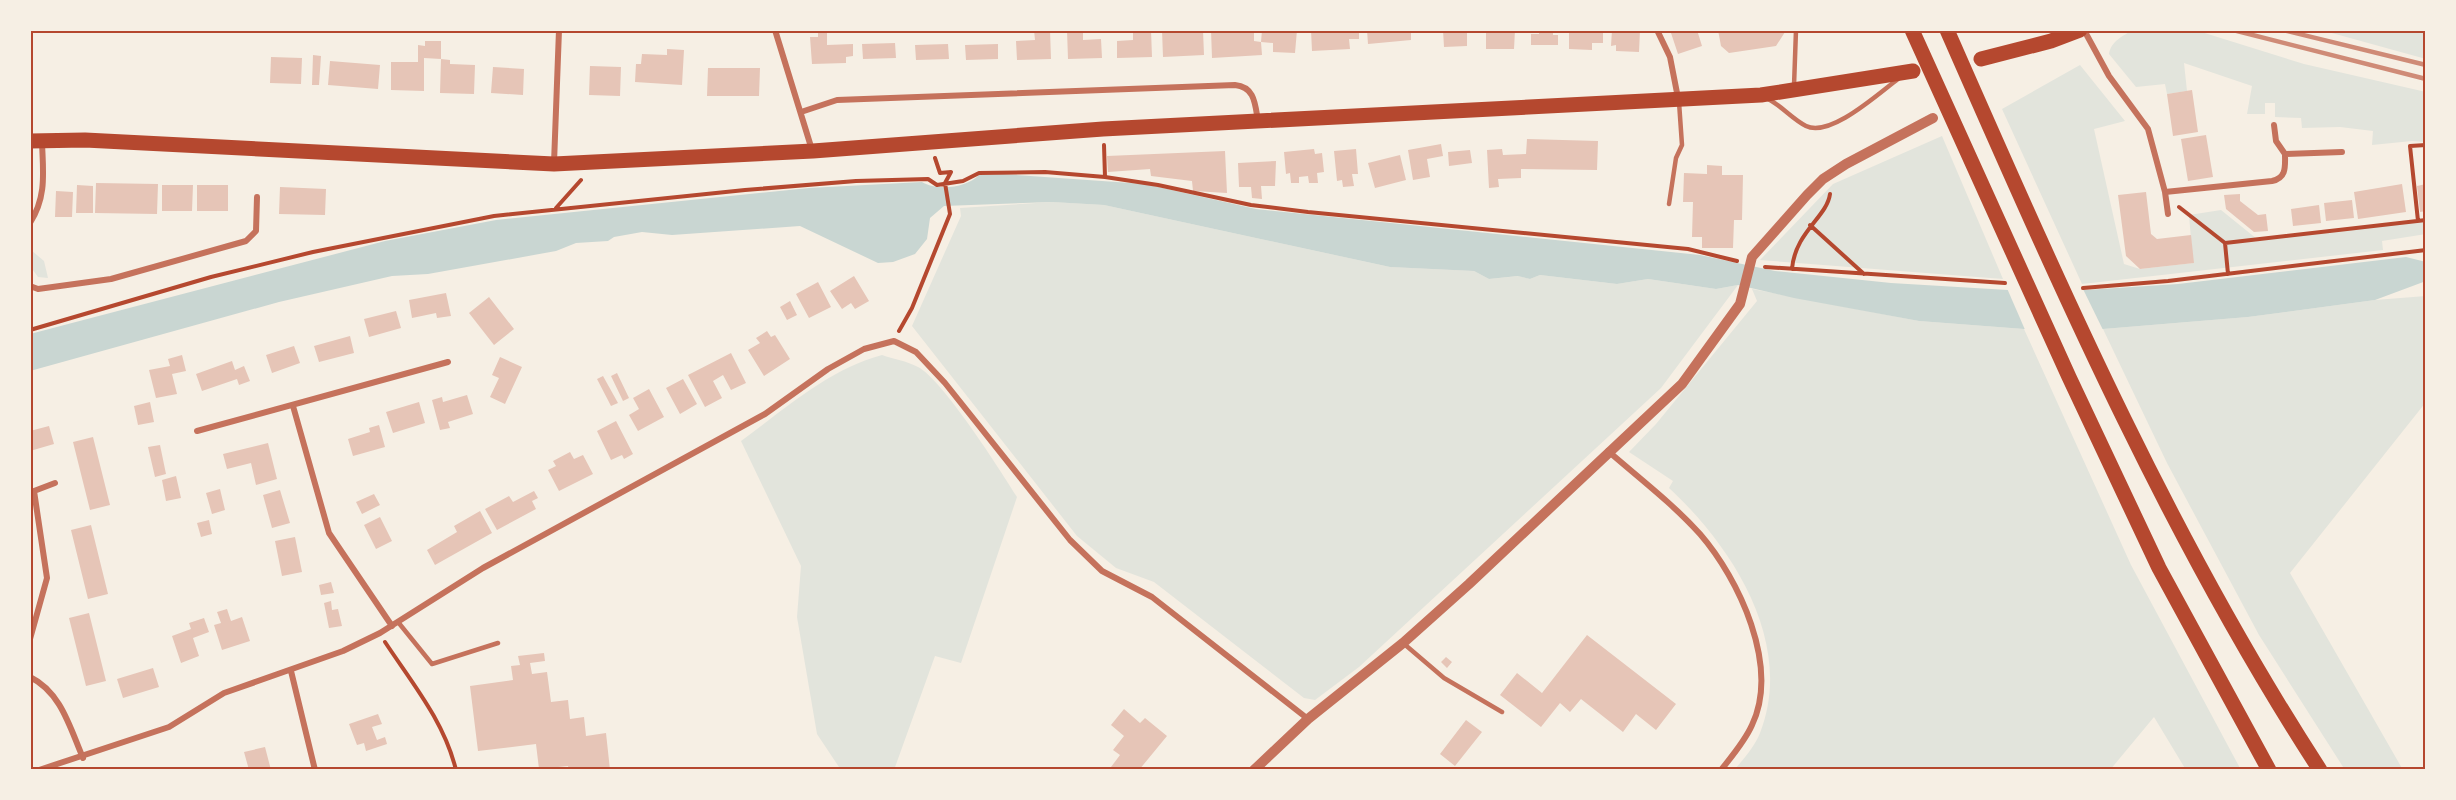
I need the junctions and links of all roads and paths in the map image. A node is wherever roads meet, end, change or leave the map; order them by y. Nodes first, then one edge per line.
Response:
1 (559, 30) edge
2 (775, 30) edge
3 (1657, 30) edge
4 (1796, 30) edge
5 (1912, 30) edge
6 (1947, 30) edge
7 (2082, 30) edge
8 (1981, 59) dead end
9 (1910, 72) joint
10 (1794, 92) junction
11 (1761, 95) junction
12 (1678, 99) junction
13 (801, 112) junction
14 (1933, 118) dead end
15 (1258, 121) junction
16 (2274, 125) dead end
17 (1103, 129) junction
18 (36, 141) edge
19 (2426, 145) edge
20 (813, 151) junction
21 (2342, 152) dead end
22 (2285, 154) junction
23 (598, 161) junction
24 (554, 164) junction
25 (940, 173) dead end
26 (1105, 177) junction
27 (1823, 179) junction
28 (2165, 194) junction
29 (257, 197) dead end
30 (1669, 204) dead end
31 (556, 209) junction
32 (2168, 214) dead end
33 (2426, 220) edge
34 (2418, 221) junction
35 (30, 223) edge
36 (1810, 225) junction
37 (2224, 243) junction
38 (2426, 250) edge
39 (1754, 262) junction
40 (1742, 263) dead end
41 (1792, 269) junction
42 (1865, 274) junction
43 (2228, 274) junction
44 (2005, 283) dead end
45 (30, 286) edge
46 (2083, 288) dead end
47 (30, 330) edge
48 (894, 341) junction
49 (448, 362) dead end
50 (293, 405) junction
51 (197, 431) dead end
52 (1608, 451) junction
53 (55, 483) dead end
54 (32, 492) edge
55 (395, 624) junction
56 (380, 633) junction
57 (30, 639) edge
58 (498, 643) dead end
59 (1403, 643) junction
60 (291, 671) junction
61 (30, 677) edge
62 (1502, 712) dead end
63 (1308, 719) junction
64 (83, 758) junction
65 (39, 770) edge
66 (315, 770) edge
67 (456, 770) edge
68 (1254, 770) edge
69 (1721, 770) edge
70 (2269, 770) edge
71 (2320, 770) edge

1 - 24 street
2 - 13 street
3 - 12 street
4 - 10 lane
5 - 70 highway
6 - 71 highway
7 - 8 highway
7 - 28 street
9 - 10 highway
9 - 11 lane
10 - 11 highway
11 - 12 highway
12 - 15 highway
12 - 30 lane
13 - 15 street
13 - 20 street
14 - 27 street
15 - 17 highway
16 - 22 street
17 - 20 highway
17 - 26 path
18 - 24 highway
18 - 35 street
19 - 34 path
20 - 23 highway
21 - 22 street
22 - 28 street
23 - 24 highway
23 - 31 path
25 - 48 path
26 - 31 path
26 - 40 path
27 - 36 path
27 - 39 street
28 - 32 street
28 - 37 path
29 - 45 street
31 - 47 path
33 - 34 path
34 - 37 path
36 - 41 path
36 - 42 path
37 - 43 path
38 - 43 path
39 - 41 path
39 - 52 street
41 - 42 path
42 - 44 path
43 - 46 path
48 - 55 street
48 - 63 street
49 - 50 street
50 - 51 street
50 - 55 street
52 - 59 street
52 - 69 street
53 - 54 street
54 - 57 street
55 - 56 street
55 - 58 lane
56 - 60 street
56 - 67 path
59 - 62 lane
59 - 63 street
60 - 64 street
60 - 66 street
61 - 64 street
63 - 68 street
64 - 65 street

